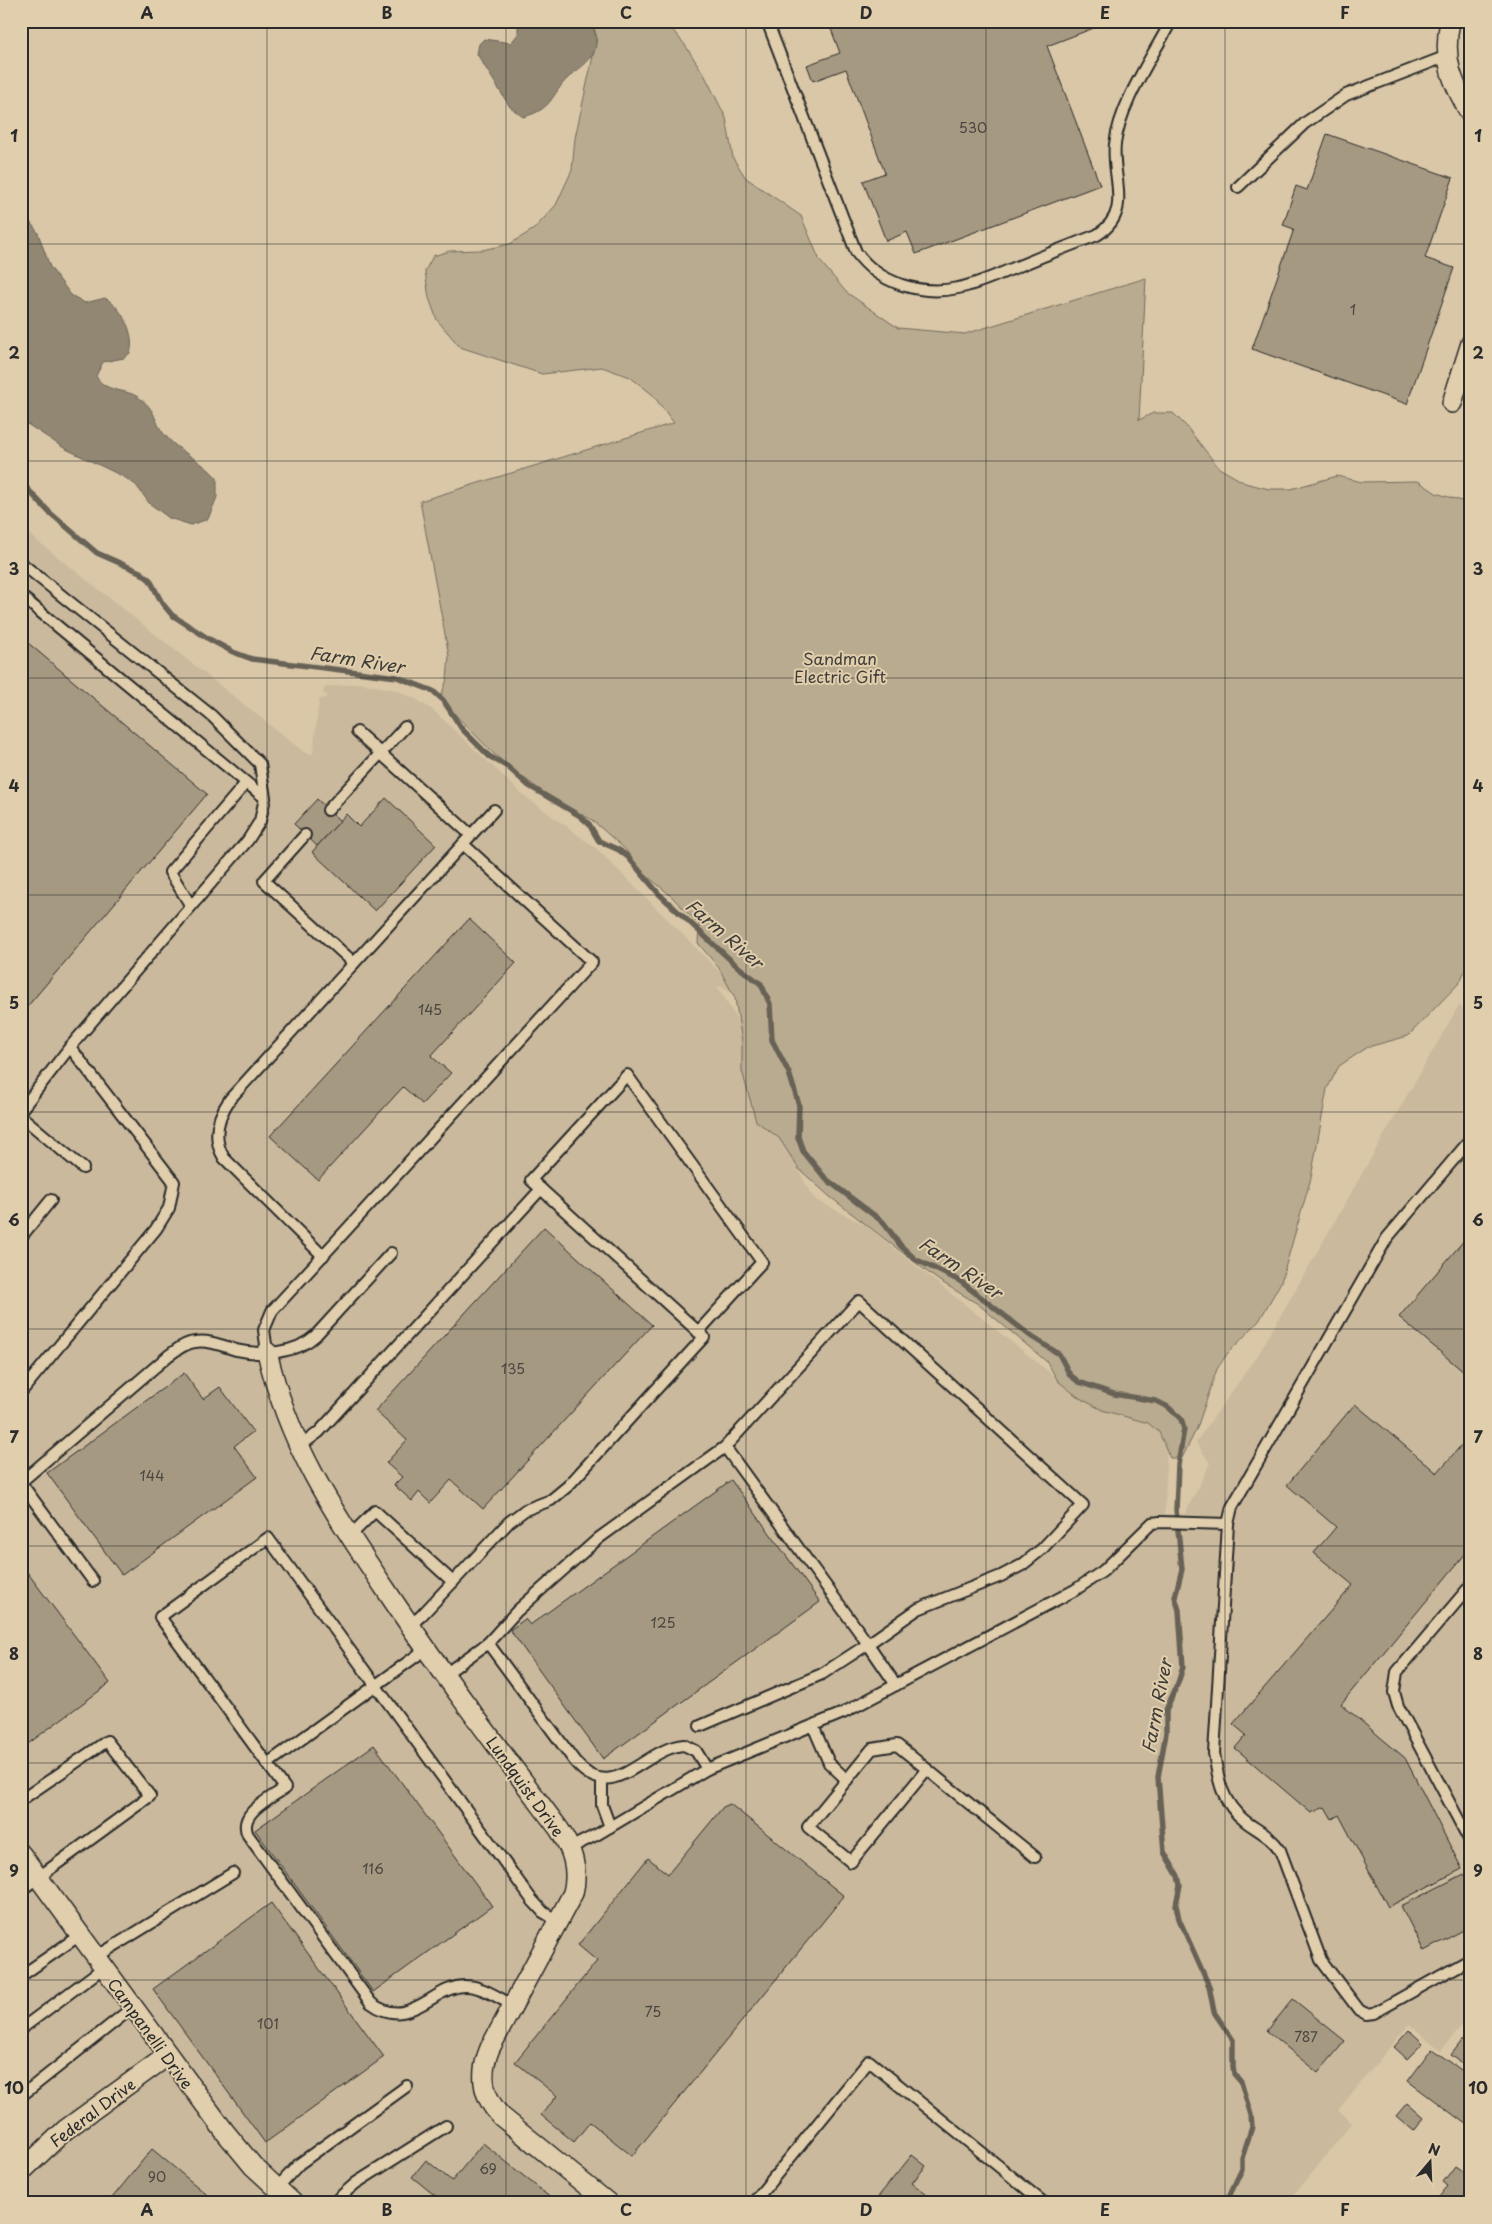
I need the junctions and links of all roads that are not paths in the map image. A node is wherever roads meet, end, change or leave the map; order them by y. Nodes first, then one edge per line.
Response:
1 (767, 21) edge
2 (1170, 21) edge
3 (1450, 21) edge
4 (1447, 56) junction
5 (1471, 115) edge
6 (1238, 187) dead end
7 (1471, 343) edge
8 (1452, 403) dead end
9 (21, 564) edge
10 (21, 596) edge
11 (405, 727) dead end
12 (358, 732) dead end
13 (381, 753) junction
14 (246, 784) junction
15 (265, 798) junction
16 (328, 810) dead end
17 (494, 810) dead end
18 (305, 835) dead end
19 (471, 835) junction
20 (462, 844) junction
21 (192, 906) junction
22 (354, 963) junction
23 (70, 1047) junction
24 (21, 1110) edge
25 (21, 1116) edge
26 (1471, 1139) edge
27 (82, 1168) dead end
28 (541, 1189) junction
29 (51, 1200) dead end
30 (21, 1237) edge
31 (391, 1253) dead end
32 (322, 1256) junction
33 (698, 1332) junction
34 (266, 1352) junction
35 (21, 1392) edge
36 (299, 1447) junction
37 (725, 1447) junction
38 (21, 1482) edge
39 (1228, 1524) junction
40 (350, 1536) junction
41 (93, 1581) dead end
42 (453, 1582) junction
43 (1471, 1585) edge
44 (410, 1625) junction
45 (488, 1643) junction
46 (868, 1644) junction
47 (426, 1649) junction
48 (444, 1675) junction
49 (896, 1684) junction
50 (375, 1685) junction
51 (700, 1726) dead end
52 (813, 1726) junction
53 (267, 1764) junction
54 (707, 1769) junction
55 (926, 1769) junction
56 (602, 1780) junction
57 (847, 1780) junction
58 (21, 1800) edge
59 (610, 1827) junction
60 (1471, 1843) edge
61 (570, 1848) junction
62 (21, 1854) edge
63 (1035, 1857) dead end
64 (232, 1873) dead end
65 (39, 1879) junction
66 (21, 1890) edge
67 (558, 1921) junction
68 (80, 1935) junction
69 (1471, 1959) edge
70 (100, 1963) junction
71 (21, 1976) edge
72 (512, 2005) junction
73 (132, 2008) junction
74 (21, 2029) edge
75 (167, 2056) junction
76 (407, 2086) dead end
77 (21, 2096) edge
78 (446, 2126) dead end
79 (21, 2172) edge
80 (276, 2188) junction
81 (293, 2203) edge
82 (333, 2203) edge
83 (608, 2203) edge
84 (754, 2203) edge
85 (1044, 2203) edge

1 - 2 lane
3 - 4 street
4 - 5 street
4 - 6 lane
7 - 8 street
9 - 15 lane
10 - 14 lane
11 - 13 lane
12 - 13 lane
13 - 16 lane
13 - 19 lane
14 - 15 lane
14 - 21 lane
15 - 21 lane
17 - 19 lane
18 - 22 lane
19 - 20 lane
20 - 22 lane
20 - 32 lane
21 - 23 lane
22 - 32 lane
23 - 24 lane
23 - 35 lane
25 - 27 lane
26 - 39 lane
28 - 33 lane
28 - 33 lane
28 - 36 lane
29 - 30 lane
31 - 34 lane
32 - 34 lane
33 - 42 lane
34 - 36 street, Lundquist Drive
34 - 38 lane
36 - 40 street, Lundquist Drive
37 - 45 lane
37 - 46 lane
37 - 46 lane
38 - 41 lane
39 - 49 lane
39 - 69 lane
40 - 42 lane
40 - 44 street, Lundquist Drive
42 - 44 lane
43 - 60 lane
44 - 47 street, Lundquist Drive
45 - 48 lane
45 - 56 lane
46 - 49 lane
46 - 51 lane
47 - 48 street, Lundquist Drive
47 - 50 lane
48 - 61 street, Lundquist Drive
49 - 52 lane
50 - 53 lane
50 - 53 lane
50 - 67 lane
52 - 54 lane
52 - 57 lane
53 - 72 lane
54 - 56 lane
54 - 59 lane
55 - 57 lane
55 - 57 lane
55 - 63 lane
56 - 59 lane
58 - 65 lane
59 - 61 lane
61 - 67 street, Lundquist Drive
62 - 65 street, Campanelli Drive
64 - 70 lane
65 - 66 lane
65 - 68 street, Campanelli Drive
67 - 72 street, Lundquist Drive
68 - 70 street, Campanelli Drive
68 - 71 lane
70 - 73 street, Campanelli Drive
70 - 74 lane
72 - 83 street, Lundquist Drive
73 - 75 street, Campanelli Drive
73 - 77 lane
75 - 79 street, Federal Drive
75 - 80 street, Campanelli Drive
76 - 80 lane
78 - 82 lane
80 - 81 street, Campanelli Drive
84 - 85 lane

